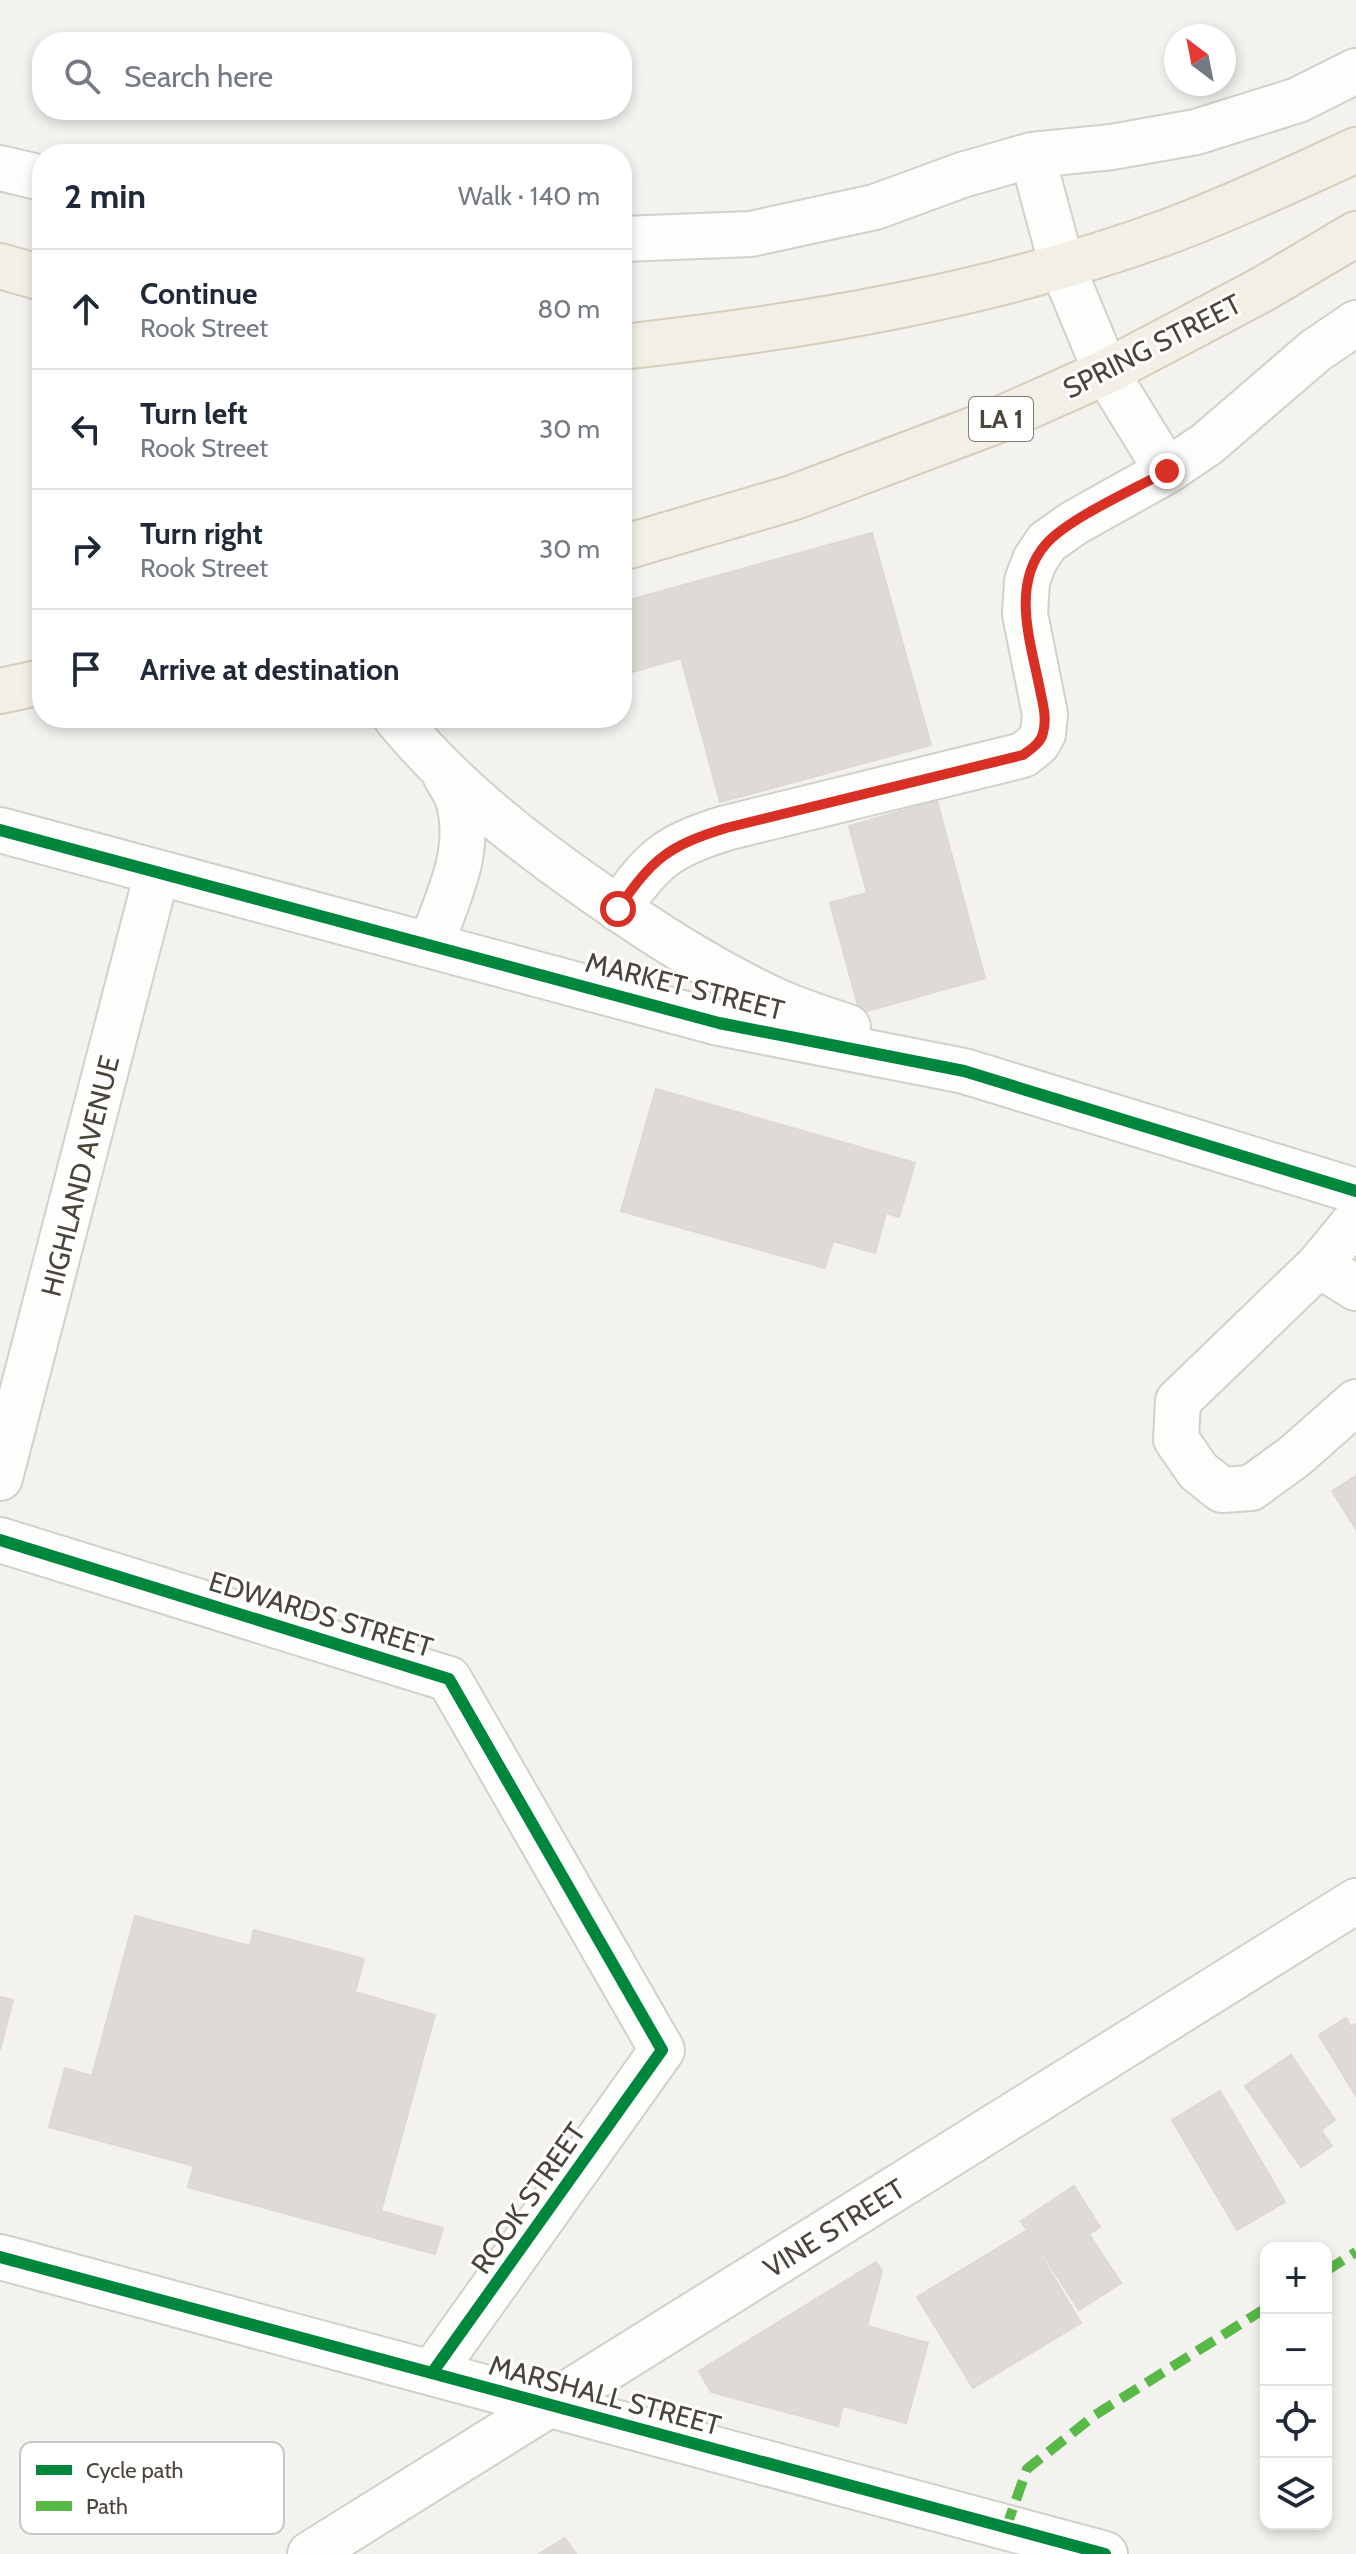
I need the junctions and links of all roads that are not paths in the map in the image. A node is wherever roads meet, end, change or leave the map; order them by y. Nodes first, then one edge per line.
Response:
1 (1356, 71) edge
2 (1356, 150) edge
3 (1032, 155) junction
4 (0, 168) edge
5 (32, 176) edge
6 (1356, 234) edge
7 (632, 239) edge
8 (0, 266) edge
9 (1062, 266) junction
10 (32, 275) edge
11 (1356, 323) edge
12 (632, 346) edge
13 (1106, 372) junction
14 (1167, 471) junction
15 (632, 545) edge
16 (32, 684) edge
17 (0, 691) edge
18 (404, 728) edge
19 (442, 769) junction
20 (0, 830) edge
21 (157, 873) junction
22 (618, 909) junction
23 (431, 944) junction
24 (964, 1071) junction
25 (1356, 1191) edge
26 (1356, 1220) edge
27 (1319, 1265) junction
28 (1356, 1288) edge
29 (1356, 1402) edge
30 (0, 1478) edge
31 (0, 1540) edge
32 (1356, 1901) edge
33 (662, 2050) joint
34 (0, 2257) edge
35 (432, 2373) junction
36 (552, 2405) junction
37 (1004, 2541) edge
38 (310, 2554) edge
39 (1105, 2554) edge

1 - 3 street
2 - 9 main road
3 - 7 street
3 - 9 street
4 - 5 street
6 - 13 main road, SPRING STREET / LA 1
8 - 10 main road
9 - 12 main road
9 - 13 street
11 - 14 street
13 - 14 street
13 - 15 main road, SPRING STREET / LA 1
14 - 22 street
16 - 17 main road
18 - 19 street
19 - 22 street
19 - 23 street
20 - 21 street, MARKET STREET
21 - 23 street, MARKET STREET
21 - 30 street, HIGHLAND AVENUE
22 - 24 street
23 - 24 street, MARKET STREET
24 - 25 street, MARKET STREET
26 - 27 street
27 - 28 street
27 - 29 street
31 - 33 street, EDWARDS STREET
32 - 36 street, VINE STREET
33 - 35 street, ROOK STREET
34 - 35 street, MARSHALL STREET
35 - 36 street, MARSHALL STREET
36 - 37 street, MARSHALL STREET
36 - 38 street, VINE STREET
37 - 39 street, MARSHALL STREET

